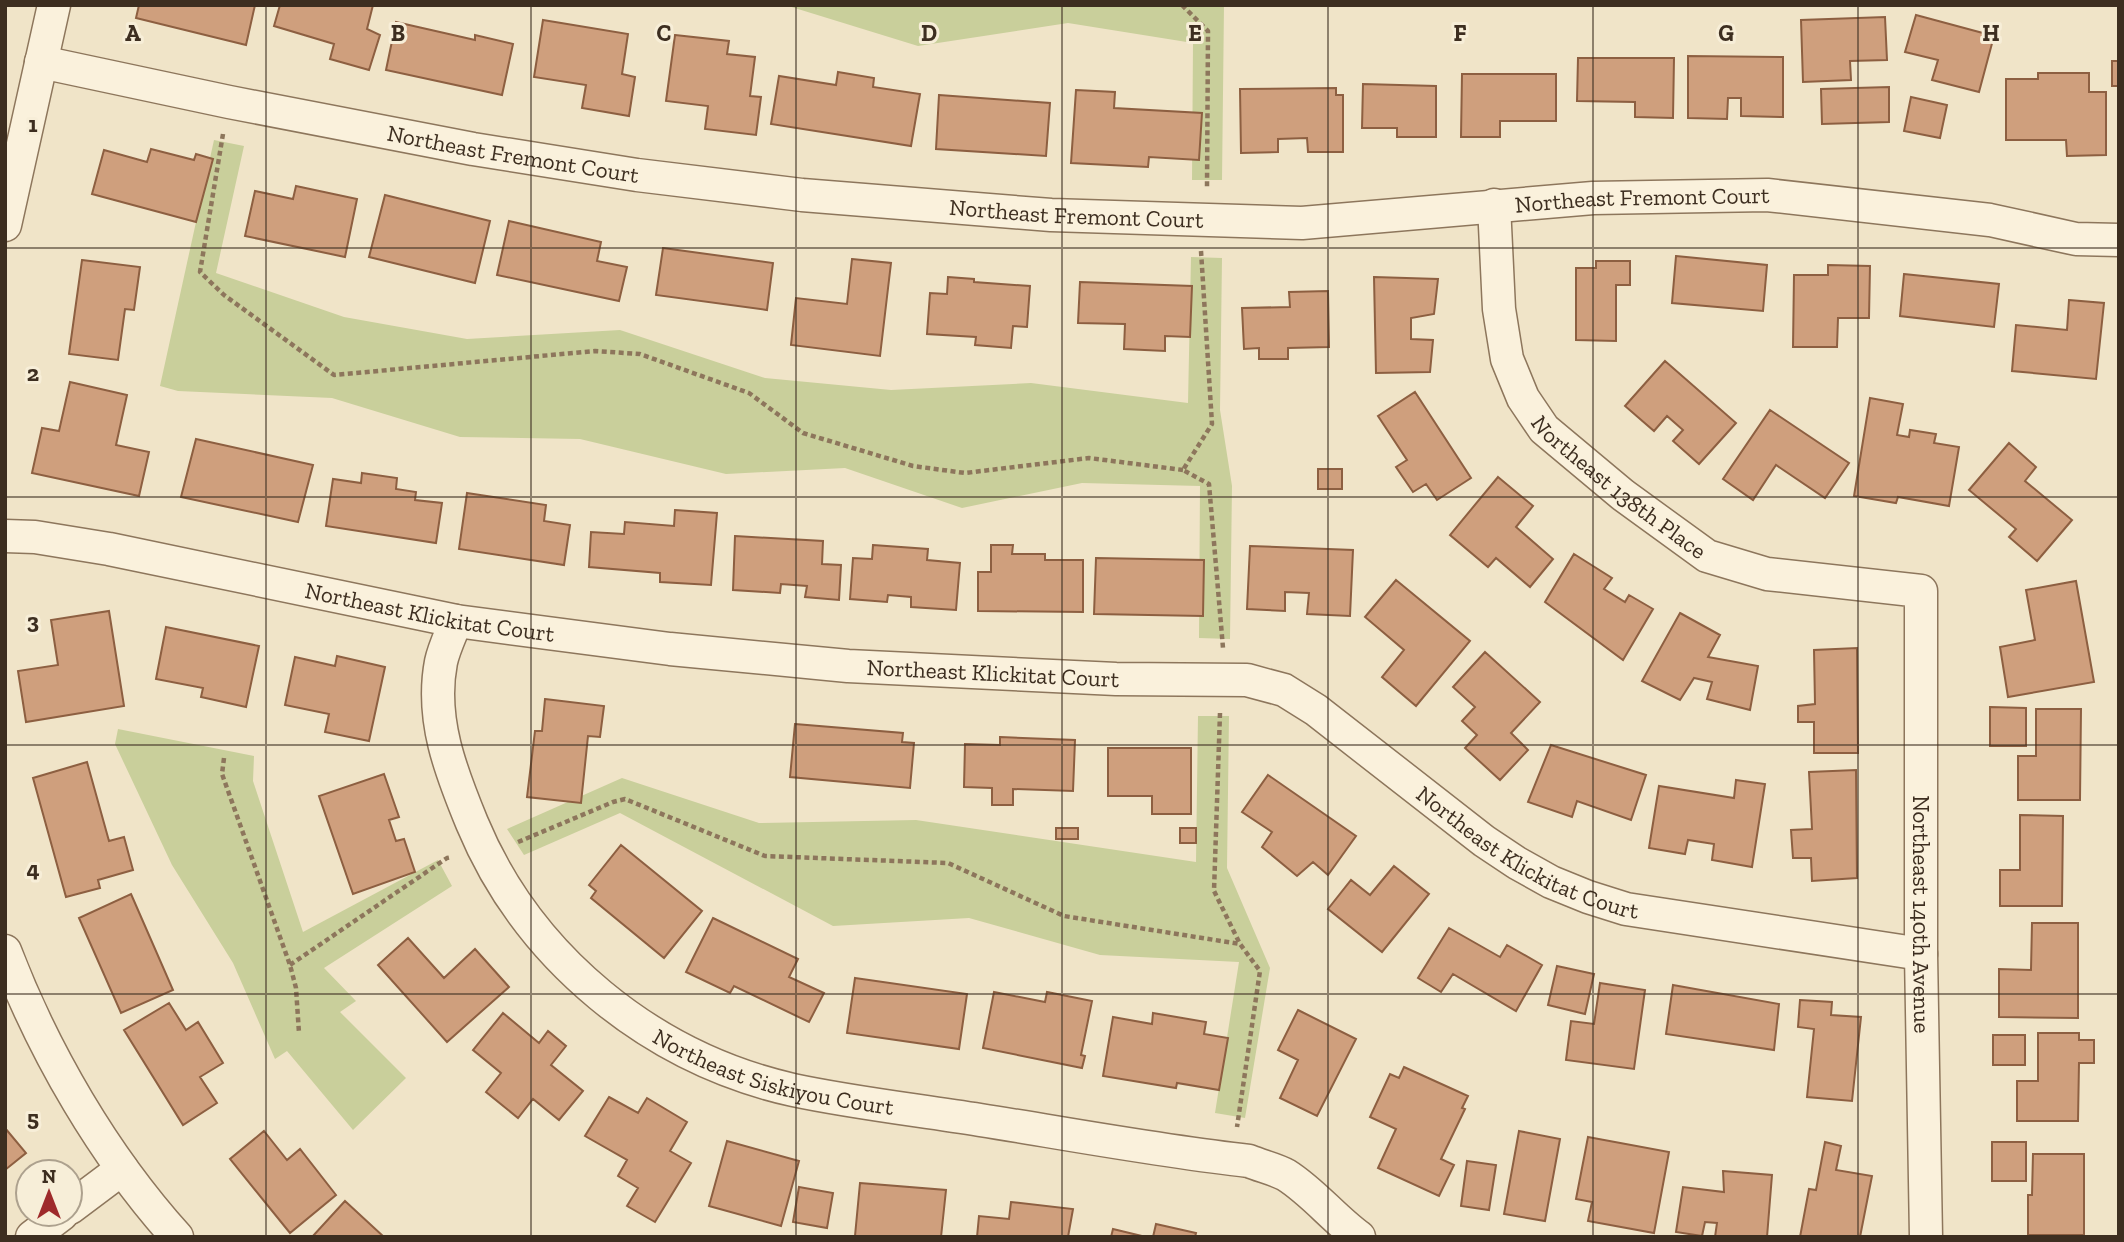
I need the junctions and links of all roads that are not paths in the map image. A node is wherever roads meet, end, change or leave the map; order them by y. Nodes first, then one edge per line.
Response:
1 (54, 5) edge
2 (41, 62) junction
3 (1494, 205) junction
4 (5, 225) edge
5 (2119, 240) edge
6 (5, 536) edge
7 (1921, 590) joint
8 (456, 621) junction
9 (5, 951) edge
10 (1921, 954) junction
11 (122, 1169) junction
12 (84, 1198) edge
13 (177, 1237) edge
14 (1359, 1237) edge
15 (1926, 1237) edge

1 - 2 street
2 - 3 street, Northeast Fremont Court
2 - 4 street
3 - 5 street, Northeast Fremont Court
3 - 7 street, Northeast 138th Place
6 - 8 street, Northeast Klickitat Court
7 - 10 street, Northeast 140th Avenue
8 - 10 street, Northeast Klickitat Court
8 - 14 street, Northeast Siskiyou Court
9 - 11 street
10 - 15 street, Northeast 140th Avenue
11 - 12 street
11 - 13 street

